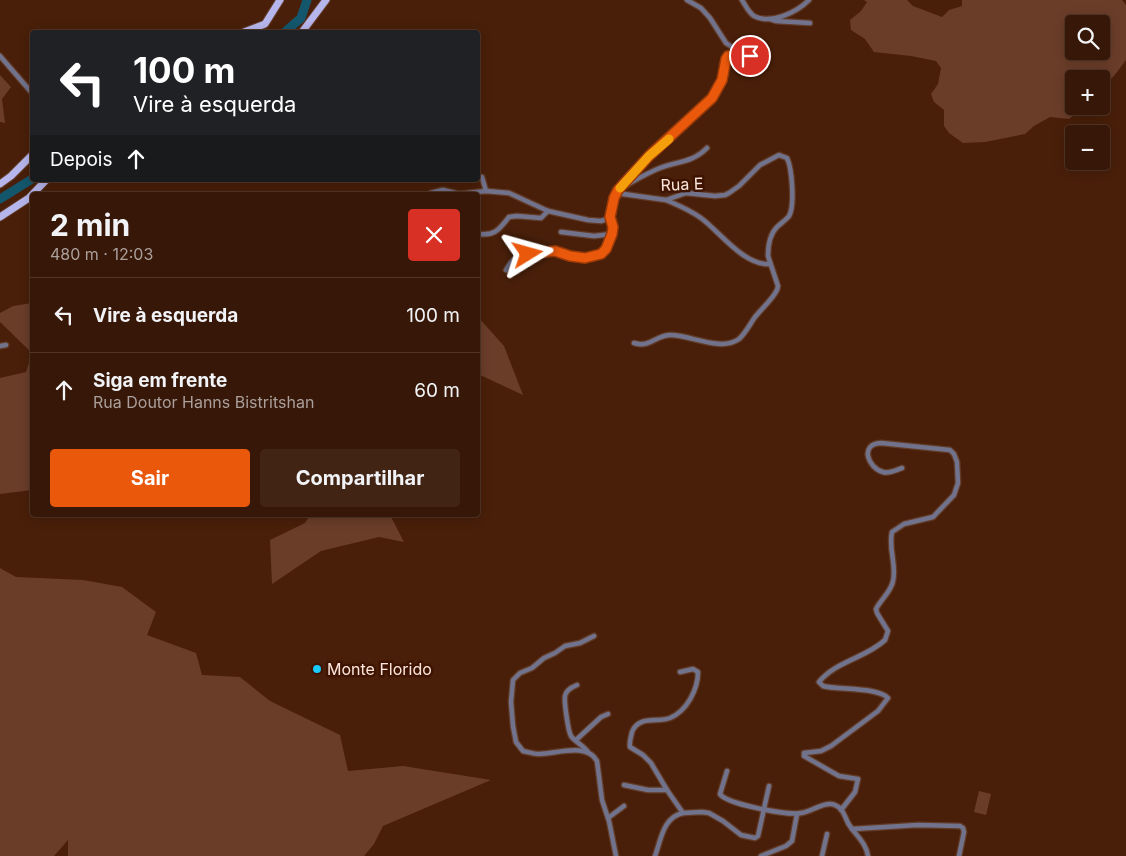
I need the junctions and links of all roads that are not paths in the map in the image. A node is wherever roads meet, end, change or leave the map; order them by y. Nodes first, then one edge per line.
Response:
1 (280, 0) edge
2 (326, 0) edge
3 (688, 0) edge
4 (742, 0) edge
5 (809, 0) edge
6 (768, 19) junction
7 (810, 23) dead end
8 (249, 30) edge
9 (304, 30) edge
10 (0, 56) edge
11 (30, 91) edge
12 (707, 148) dead end
13 (30, 157) edge
14 (482, 177) dead end
15 (44, 182) edge
16 (0, 184) edge
17 (486, 191) junction
18 (617, 191) junction
19 (35, 192) edge
20 (435, 192) edge
21 (454, 192) edge
22 (479, 192) edge
23 (30, 197) edge
24 (666, 200) junction
25 (548, 211) junction
26 (0, 217) edge
27 (610, 217) junction
28 (561, 232) dead end
29 (480, 234) edge
30 (612, 234) junction
31 (770, 264) junction
32 (506, 270) dead end
33 (634, 343) dead end
34 (6, 345) dead end
35 (0, 346) edge
36 (902, 468) dead end
37 (594, 636) dead end
38 (680, 672) dead end
39 (577, 685) dead end
40 (608, 714) dead end
41 (576, 740) junction
42 (589, 753) junction
43 (727, 771) dead end
44 (624, 785) dead end
45 (769, 786) dead end
46 (667, 790) junction
47 (624, 806) dead end
48 (764, 810) junction
49 (841, 810) junction
50 (683, 813) junction
51 (797, 814) junction
52 (608, 818) junction
53 (852, 829) junction
54 (827, 834) dead end
55 (616, 856) edge
56 (655, 856) edge
57 (761, 856) edge
58 (822, 856) edge
59 (868, 856) edge
60 (959, 856) edge

1 - 8 main road
2 - 9 main road
3 - 18 street
4 - 6 street
5 - 6 street
6 - 7 street
10 - 11 street
12 - 18 street
13 - 16 main road
14 - 17 street
15 - 19 main road
17 - 22 street
17 - 25 street
18 - 24 street, Rua E
18 - 27 street
20 - 21 street
23 - 26 main road
24 - 31 street
24 - 31 street, Rua E
25 - 27 street
25 - 29 street
27 - 30 street
28 - 30 street
30 - 32 street
31 - 33 street
34 - 35 street
36 - 49 street
37 - 42 street
38 - 46 street
39 - 41 street
40 - 41 street
41 - 42 street
42 - 52 street
43 - 48 street
44 - 46 street
45 - 48 street
46 - 50 street
47 - 52 street
48 - 50 street
48 - 51 street
49 - 51 street
49 - 53 street
50 - 56 street
51 - 57 street
52 - 55 street
53 - 59 street
53 - 60 street
54 - 58 street

